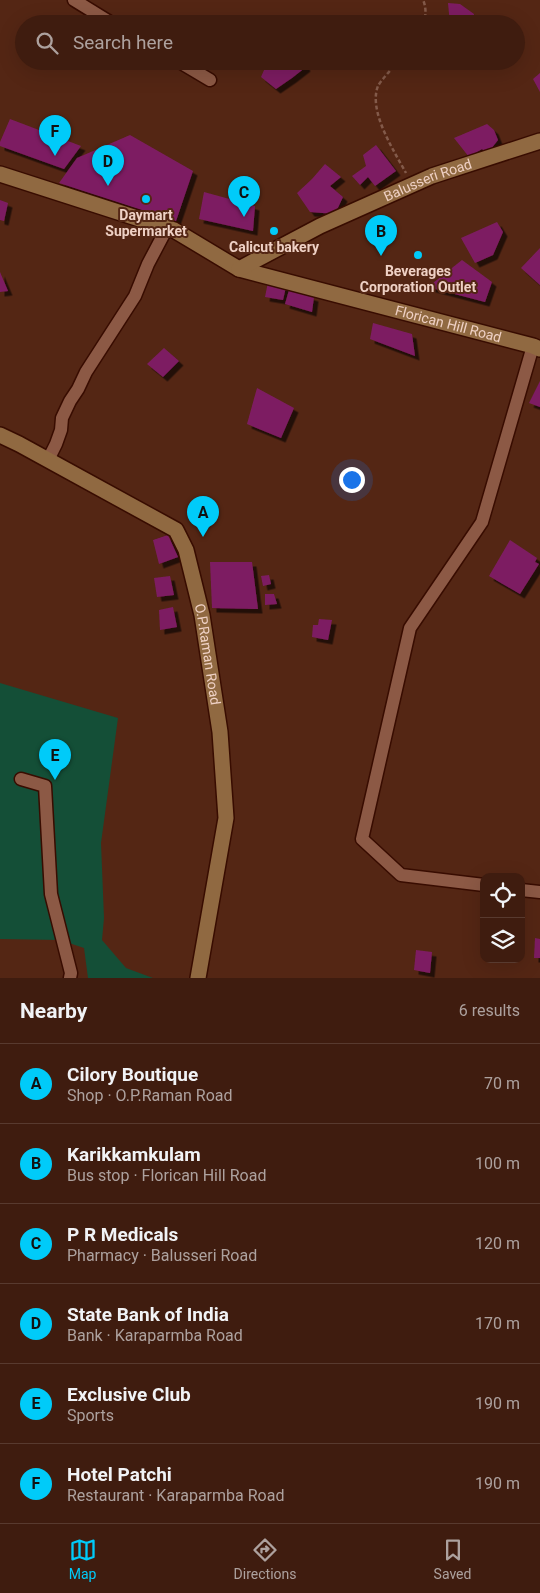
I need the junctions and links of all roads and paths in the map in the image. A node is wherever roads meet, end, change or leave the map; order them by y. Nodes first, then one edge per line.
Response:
1 (74, 0) edge
2 (423, 0) edge
3 (98, 15) edge
4 (425, 15) edge
5 (193, 70) edge
6 (391, 70) edge
7 (210, 80) dead end
8 (540, 141) edge
9 (0, 174) edge
10 (409, 178) dead end
11 (167, 228) junction
12 (239, 269) junction
13 (537, 348) edge
14 (0, 435) edge
15 (48, 460) junction
16 (21, 779) dead end
17 (480, 885) edge
18 (525, 890) edge
19 (540, 892) edge
20 (70, 978) edge
21 (198, 978) edge

1 - 3 street
2 - 4 path
5 - 7 street
6 - 10 path
8 - 12 street, Balusseri Road
9 - 11 street, Florican Hill Road
11 - 12 street, Florican Hill Road
11 - 15 street
12 - 13 street, Florican Hill Road
13 - 17 street
14 - 15 street, O.P.Raman Road
15 - 21 street, O.P.Raman Road
16 - 20 street
18 - 19 street

